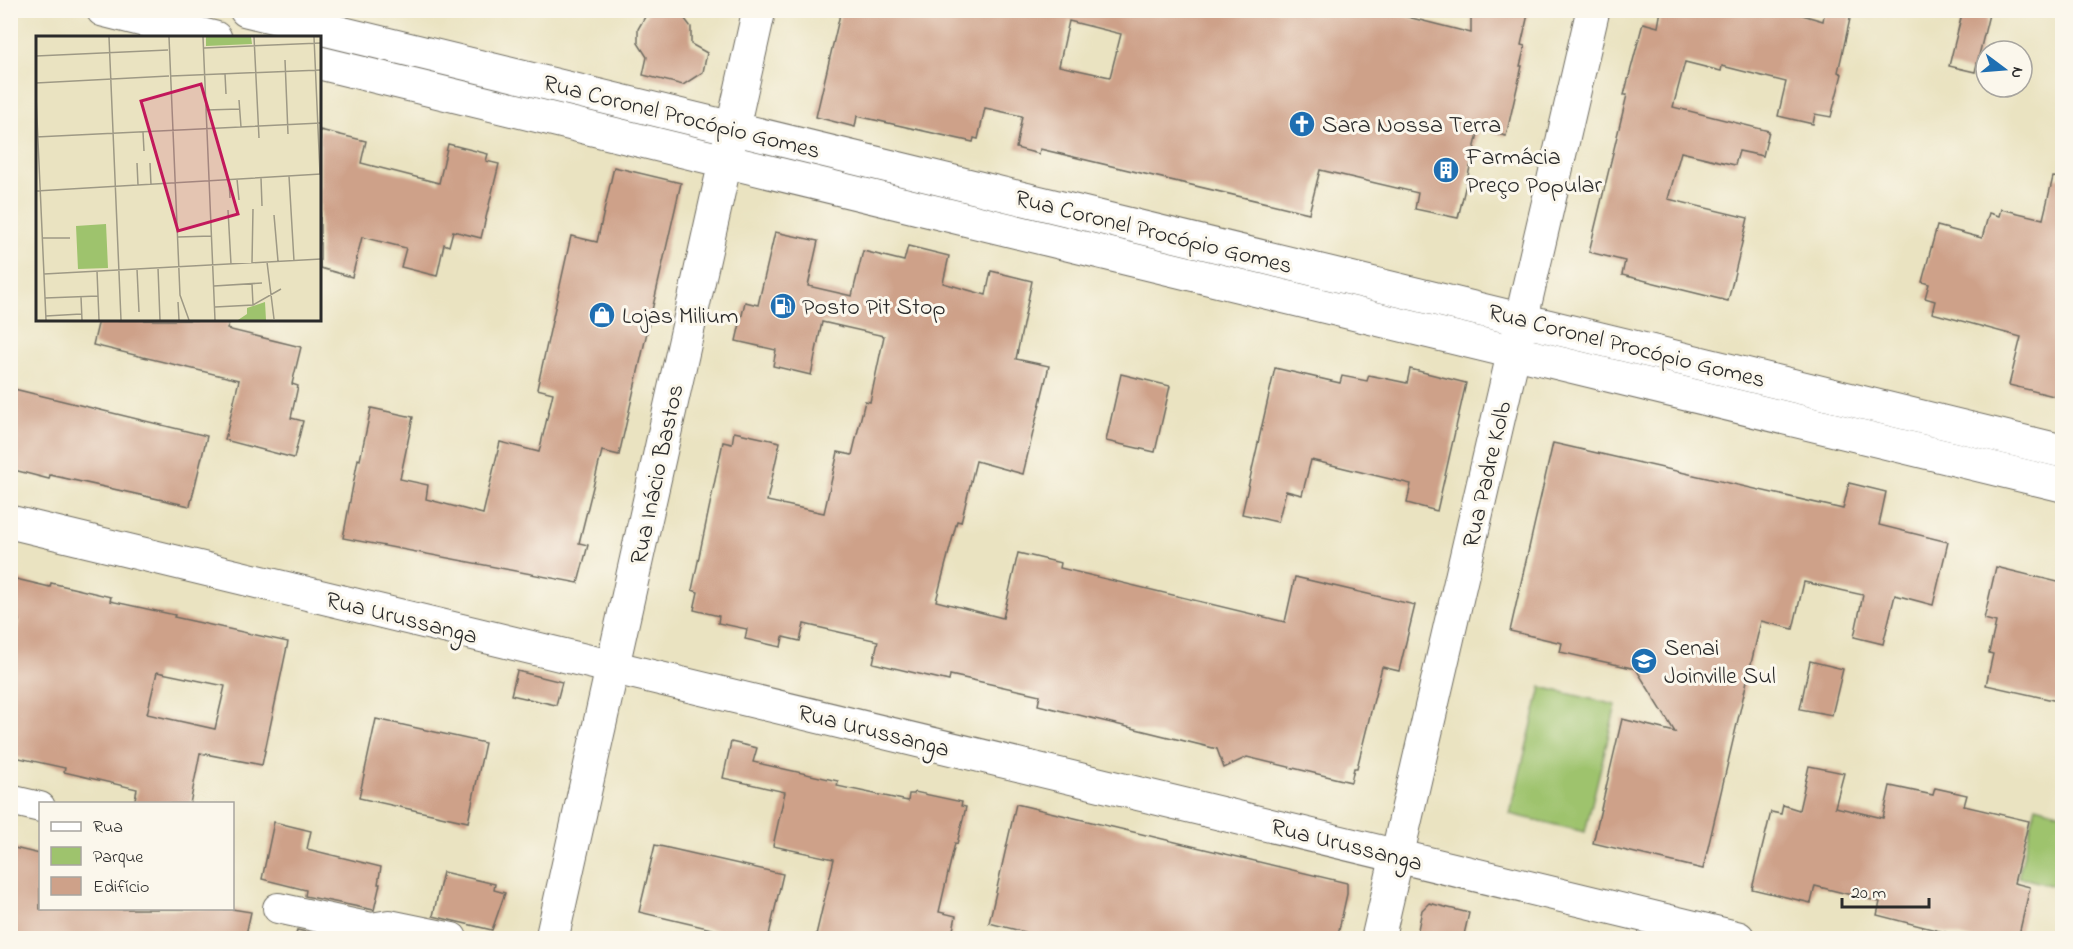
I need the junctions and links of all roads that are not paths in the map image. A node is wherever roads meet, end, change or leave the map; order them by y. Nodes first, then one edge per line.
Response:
1 (103, 10) edge
2 (246, 10) edge
3 (759, 10) edge
4 (1593, 10) edge
5 (207, 36) edge
6 (321, 63) edge
7 (733, 128) junction
8 (725, 161) junction
9 (1522, 320) junction
10 (1514, 352) junction
11 (2062, 451) edge
12 (2062, 485) edge
13 (10, 522) edge
14 (613, 668) junction
15 (10, 800) edge
16 (39, 807) edge
17 (1397, 856) junction
18 (278, 908) dead end
19 (1666, 930) edge
20 (452, 939) edge
21 (552, 939) edge
22 (1378, 939) edge
23 (1738, 939) edge

1 - 5 main road
2 - 7 main road, Rua Coronel Procópio Gomes
3 - 7 main road, Rua Inácio Bastos
4 - 9 main road, Rua Padre Kolb
6 - 8 main road, Rua Coronel Procópio Gomes
7 - 8 main road, Rua Inácio Bastos
7 - 9 main road, Rua Coronel Procópio Gomes
8 - 10 main road, Rua Coronel Procópio Gomes
8 - 14 main road, Rua Inácio Bastos
9 - 10 main road, Rua Padre Kolb
9 - 11 main road, Rua Coronel Procópio Gomes
10 - 12 main road, Rua Coronel Procópio Gomes
10 - 17 main road, Rua Padre Kolb
13 - 14 main road, Rua Urussanga
14 - 17 main road, Rua Urussanga
14 - 21 main road, Rua Inácio Bastos
15 - 16 street
17 - 19 main road, Rua Urussanga
17 - 22 main road, Rua Padre Kolb
18 - 20 street
19 - 23 main road, Rua Urussanga

